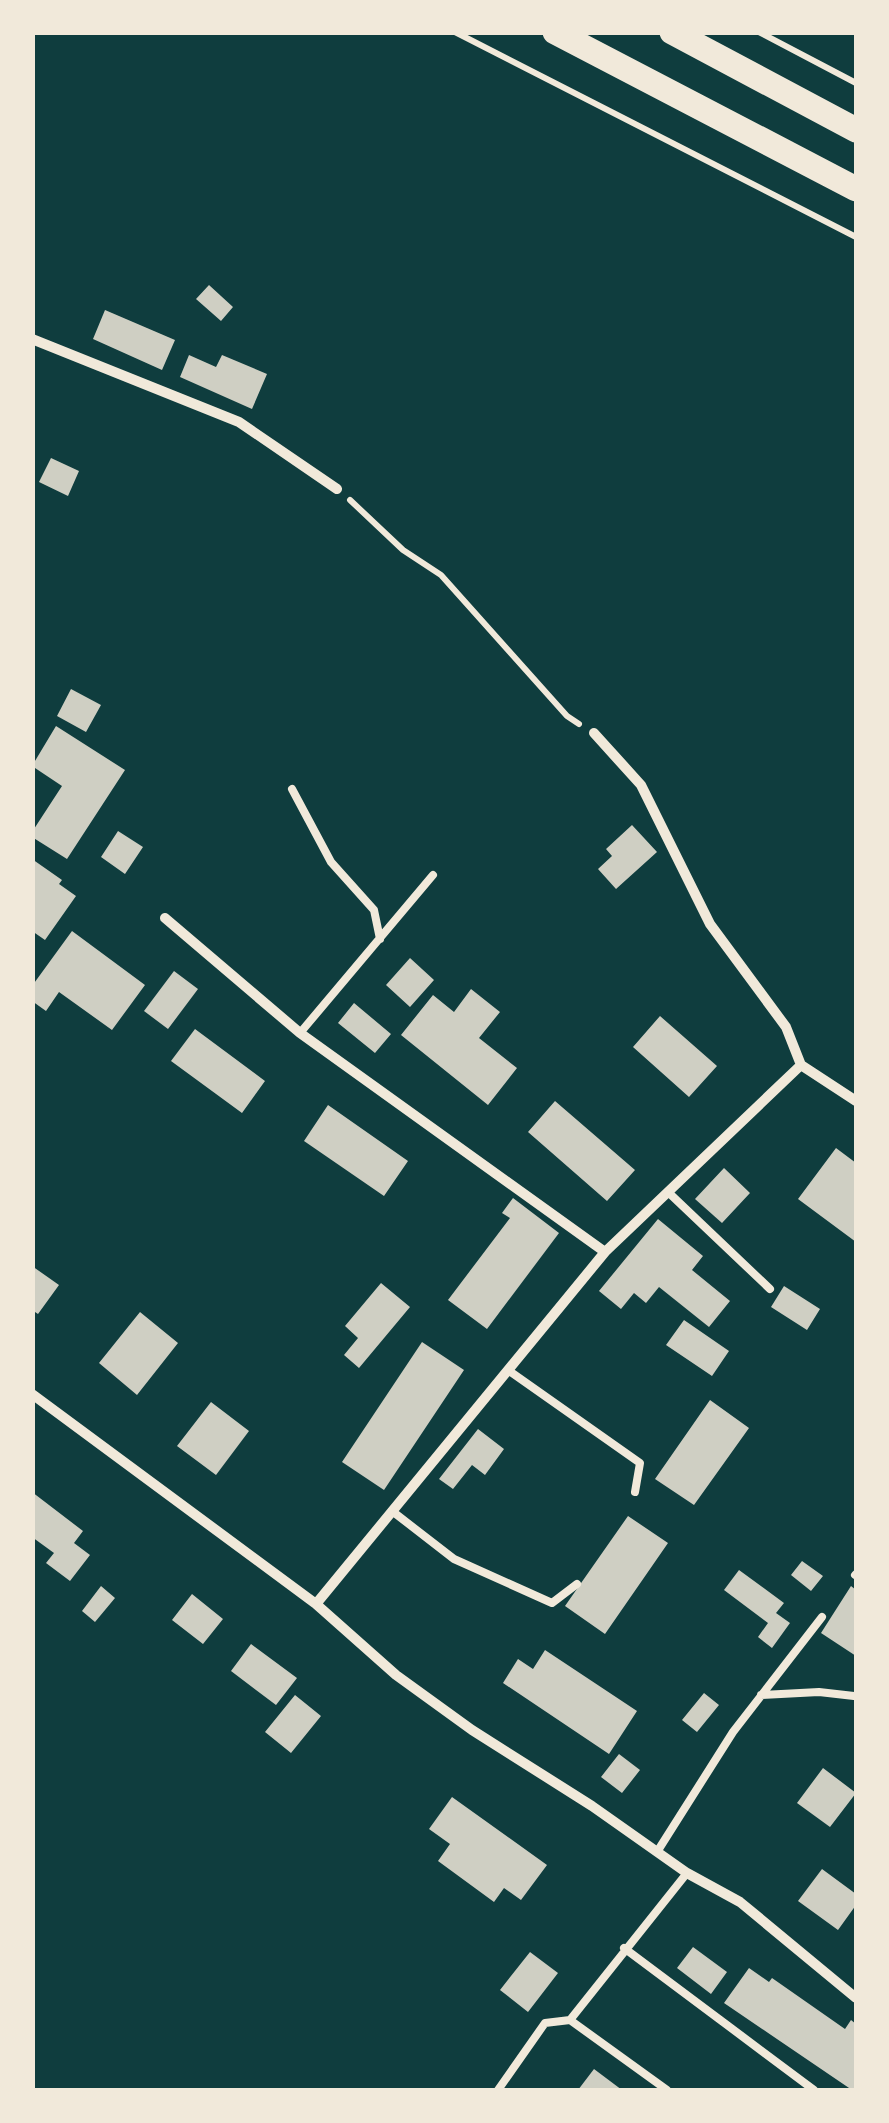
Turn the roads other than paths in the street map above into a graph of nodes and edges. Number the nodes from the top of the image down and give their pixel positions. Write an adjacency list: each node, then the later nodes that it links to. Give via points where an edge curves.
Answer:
1 (555, 32): 4 (main road)
2 (672, 32): 3 (main road)
3 (856, 130)
4 (856, 189)
5 (32, 339): 6 (street, via 239,422)
6 (337, 489)
7 (594, 733): 13 (street, via 641,786 710,924 786,1027)
8 (292, 790): 11 (lane, via 331,862 374,910)
9 (433, 875): 11 (lane)
10 (165, 918): 12 (street)
11 (380, 938): 12 (lane)
12 (300, 1033): 16 (street)
13 (801, 1065): 14 (street); 15 (street)
14 (856, 1100)
15 (668, 1192): 16 (street); 17 (lane)
16 (605, 1252): 18 (street)
17 (770, 1289)
18 (508, 1370): 20 (lane, via 640,1463); 21 (street)
19 (32, 1394): 23 (street)
20 (635, 1492)
21 (392, 1510): 22 (lane, via 454,1559 552,1603); 23 (street)
22 (577, 1584)
23 (316, 1604): 27 (street, via 396,1675)
24 (822, 1617): 25 (lane)
25 (761, 1696): 26 (lane); 27 (lane)
26 (854, 1696)
27 (656, 1852): 28 (street)
28 (686, 1872): 29 (lane); 30 (street, via 740,1902)
29 (624, 1948): 31 (lane); 34 (lane)
30 (856, 1997)
31 (570, 2020): 32 (lane, via 545,2023); 33 (lane)
32 (498, 2090)
33 (667, 2090)
34 (814, 2090)

